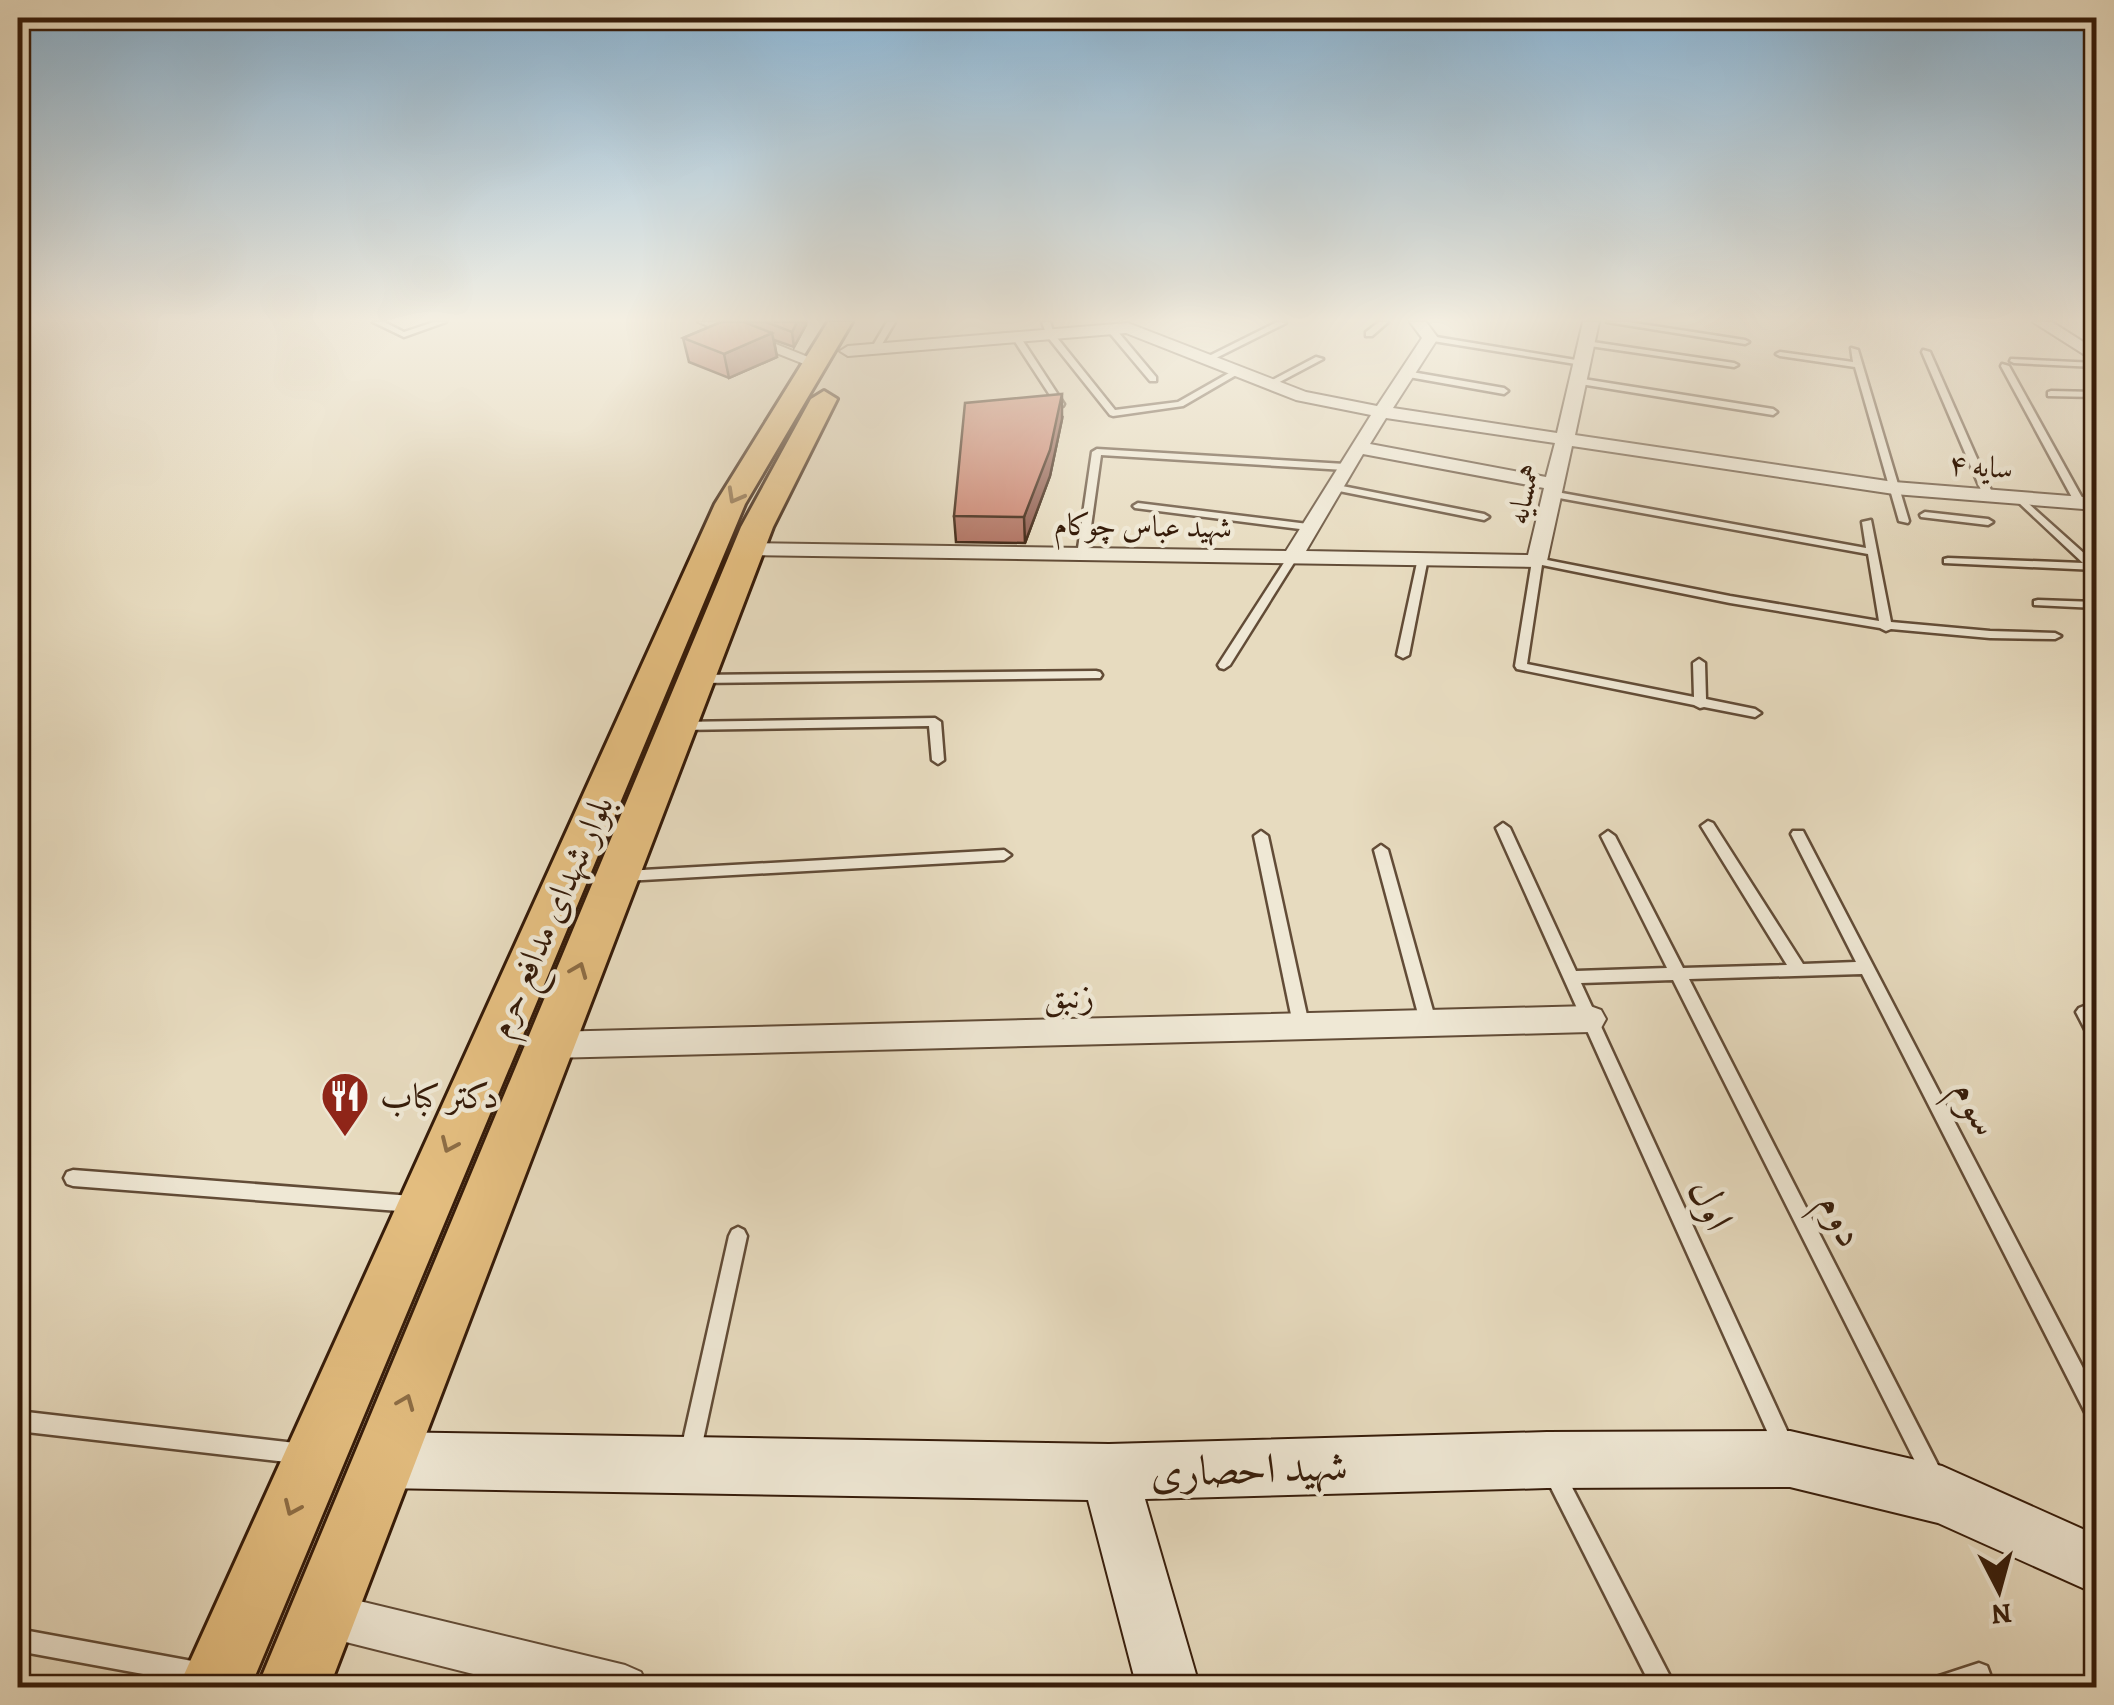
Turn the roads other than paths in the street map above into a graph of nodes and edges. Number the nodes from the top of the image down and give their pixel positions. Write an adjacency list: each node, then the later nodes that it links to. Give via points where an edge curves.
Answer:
1 (805, 402): 73 (main road, بلوار شهدای مدافع حرم, one-way to 73, via 730,504)
2 (820, 402): 32 (main road, بلوار شهدای مدافع حرم)
3 (1104, 402): 4 (lane, via 1113,413)
4 (1184, 402)
5 (1330, 402): 12 (street, سایه ۴)
6 (1389, 402): 12 (street)
7 (1573, 402): 14 (street, همسایه)
8 (1723, 402): 13 (lane)
9 (1869, 402): 18 (lane)
10 (1948, 402): 21 (lane)
11 (2031, 402): 23 (lane)
12 (1382, 412): 14 (street, سایه ۴); 15 (street)
13 (1773, 412)
14 (1564, 437): 18 (street, سایه ۴); 19 (street, همسایه)
15 (1358, 447): 16 (street); 19 (street)
16 (1345, 467): 17 (street); 34 (lane, via 1098,452)
17 (1332, 487): 26 (lane); 31 (street)
18 (1894, 488): 20 (street, سایه ۴); 28 (lane)
19 (1551, 489): 33 (lane); 38 (street, همسایه)
20 (1937, 492): 21 (street, سایه ۴); 27 (lane)
21 (1989, 497): 22 (street, سایه ۴)
22 (2021, 500): 23 (street, سایه ۴); 35 (lane)
23 (2088, 504)
24 (1138, 506): 31 (lane)
25 (1924, 515): 27 (lane)
26 (1484, 517)
27 (1952, 518): 30 (lane)
28 (1904, 521)
29 (1867, 522): 33 (lane)
30 (1988, 522)
31 (1308, 527): 36 (street)
32 (748, 549): 34 (street, شهید عباس چوکام); 49 (main road, بلوار شهدای مدافع حرم)
33 (1872, 552): 43 (lane)
34 (1082, 554): 36 (street, شهید عباس چوکام)
35 (2079, 554): 40 (lane)
36 (1292, 558): 37 (street, شهید عباس چوکام); 47 (lane)
37 (1423, 558): 38 (street, شهید عباس چوکام); 45 (lane)
38 (1537, 561): 43 (lane); 50 (lane, via 1521,666)
39 (1948, 561): 40 (lane)
40 (2095, 563)
41 (2038, 603): 42 (lane)
42 (2096, 605)
43 (1886, 628): 44 (lane)
44 (2055, 636)
45 (1403, 654)
46 (1699, 663): 50 (lane)
47 (1224, 665)
48 (1096, 676): 49 (lane)
49 (696, 678): 52 (main road, بلوار شهدای مدافع حرم)
50 (1700, 704): 51 (lane)
51 (1755, 714)
52 (678, 726): 53 (lane, via 934,722); 61 (main road, بلوار شهدای مدافع حرم)
53 (938, 760)
54 (1708, 826): 63 (lane)
55 (1504, 828): 64 (lane, اول)
56 (1798, 834): 62 (lane, سوم)
57 (1261, 836): 69 (lane)
58 (1608, 836): 65 (lane, دوم)
59 (1381, 850): 68 (lane)
60 (1004, 855): 61 (lane)
61 (617, 876): 71 (main road, بلوار شهدای مدافع حرم, one-way to 61)
62 (1868, 968): 63 (lane); 75 (lane, سوم)
63 (1799, 971): 65 (lane)
64 (1572, 977): 65 (lane); 67 (lane, اول)
65 (1676, 977): 83 (lane, دوم)
66 (2084, 1012): 70 (lane)
67 (1590, 1019): 68 (street, زنبق); 78 (lane, اول)
68 (1429, 1026): 69 (street, زنبق)
69 (1302, 1029): 71 (street, زنبق)
70 (2096, 1034)
71 (549, 1046): 79 (main road, بلوار شهدای مدافع حرم, one-way to 71)
72 (73, 1178): 73 (lane)
73 (423, 1205): 77 (main road, بلوار شهدای مدافع حرم)
74 (738, 1236): 81 (lane)
75 (2096, 1414)
76 (18, 1421): 77 (lane)
77 (314, 1456): 88 (main road, بلوار شهدای مدافع حرم, one-way to 88)
78 (1790, 1459): 80 (street, شهید احصاری); 83 (street, شهید احصاری)
79 (382, 1460): 81 (street, شهید احصاری); 85 (main road, بلوار شهدای مدافع حرم)
80 (1547, 1460): 82 (street, شهید احصاری); 92 (lane)
81 (688, 1465): 82 (street, شهید احصاری)
82 (1109, 1472): 91 (street)
83 (1942, 1495): 84 (street, شهید احصاری)
84 (2096, 1565)
85 (322, 1614): 89 (main road, بلوار شهدای مدافع حرم); 90 (street)
86 (18, 1640): 88 (lane)
87 (1979, 1674): 93 (lane)
88 (216, 1682)
89 (293, 1688)
90 (624, 1688)
91 (1169, 1688)
92 (1665, 1688)
93 (1935, 1688)

